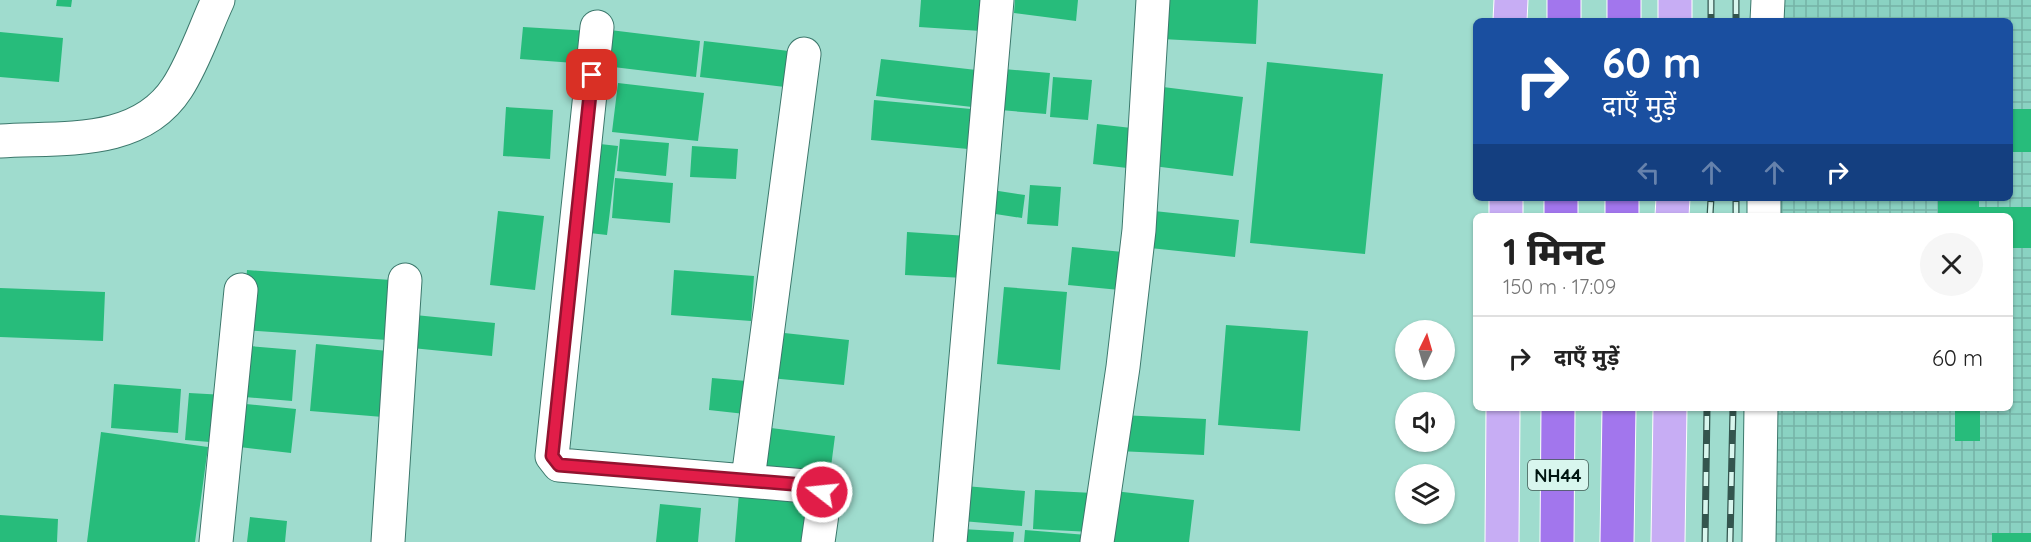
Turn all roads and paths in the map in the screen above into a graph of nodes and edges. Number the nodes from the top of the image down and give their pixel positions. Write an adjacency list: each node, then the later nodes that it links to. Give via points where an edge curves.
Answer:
1 (218, 0): 16 (street, via 178,87 164,104 130,128 110,134)
2 (997, 0): 28 (street)
3 (1154, 0): 29 (street, via 1139,230)
4 (1511, 0): 9 (main road)
5 (1564, 0): 10 (highway)
6 (1624, 0): 11 (highway)
7 (1675, 0): 12 (main road)
8 (1768, 0): 13 (street)
9 (1510, 18)
10 (1564, 18)
11 (1624, 18)
12 (1675, 18)
13 (1767, 18)
14 (597, 27): 24 (street, via 552,456 559,465)
15 (804, 54): 24 (street)
16 (0, 141)
17 (405, 280): 26 (street)
18 (240, 290): 25 (street)
19 (1503, 411): 30 (main road)
20 (1558, 411): 31 (highway, NH44)
21 (1619, 411): 32 (highway)
22 (1670, 411): 33 (main road)
23 (1761, 411): 34 (street)
24 (748, 479): 27 (street, via 817,486 824,500)
25 (216, 542)
26 (387, 542)
27 (818, 542)
28 (950, 542)
29 (1096, 542)
30 (1502, 542)
31 (1557, 542)
32 (1617, 542)
33 (1668, 542)
34 (1759, 542)

